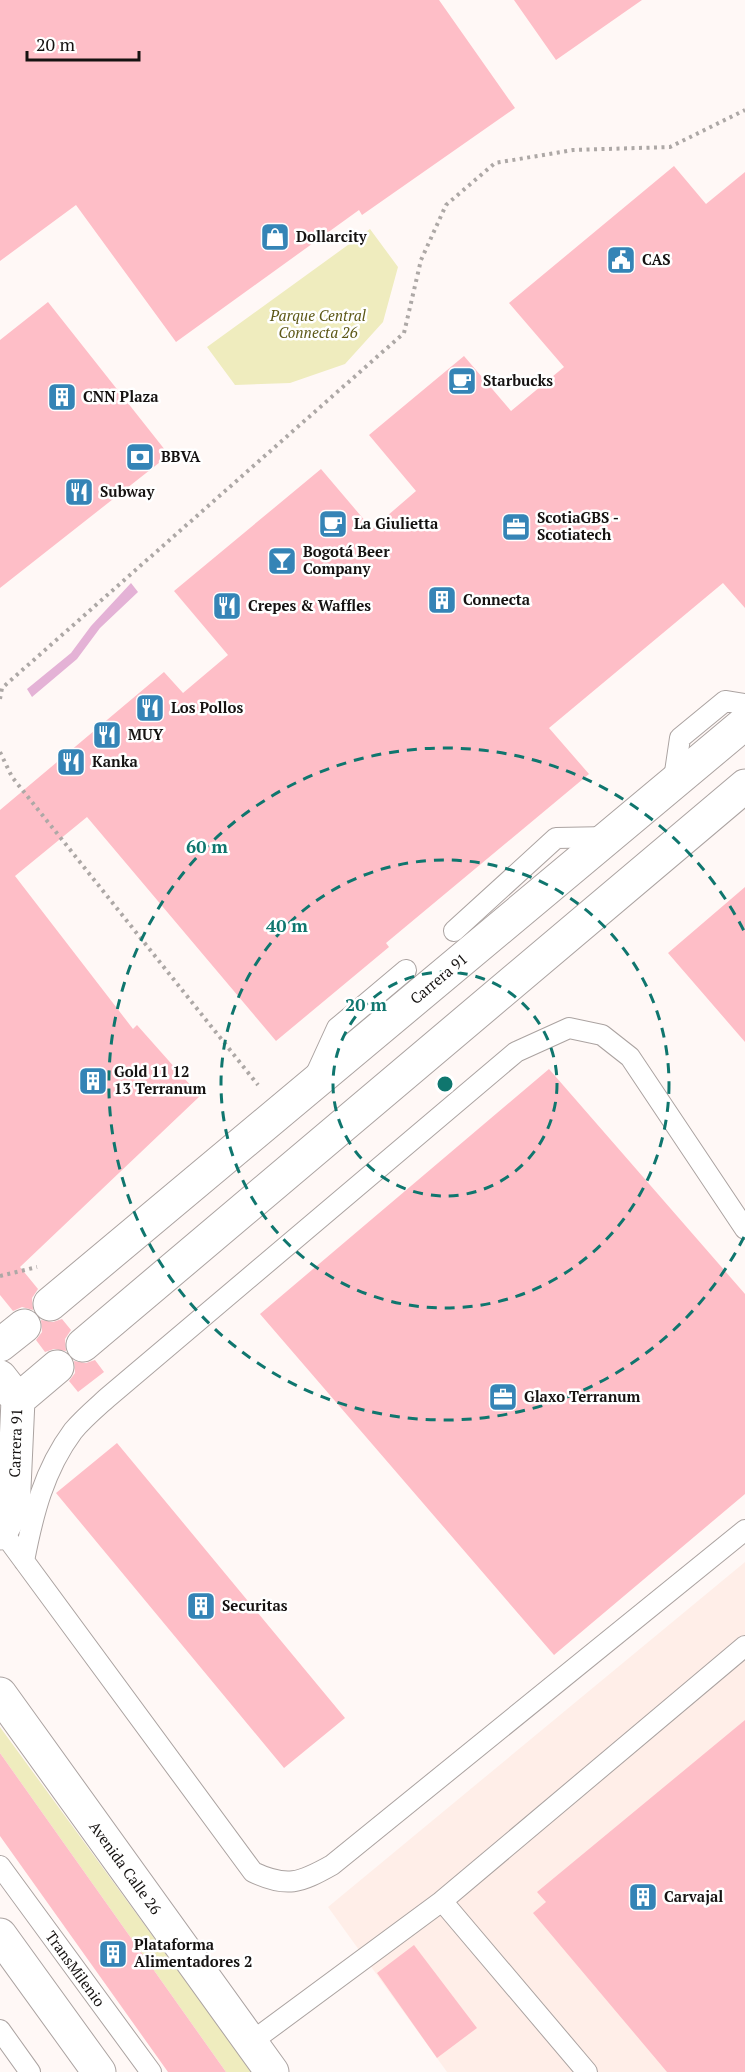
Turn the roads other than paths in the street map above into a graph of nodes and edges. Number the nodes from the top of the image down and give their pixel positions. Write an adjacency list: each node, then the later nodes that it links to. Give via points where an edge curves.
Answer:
1 (745, 704): 3 (lane, via 725,701 680,738)
2 (745, 723): 3 (street, Carrera 91)
3 (677, 780): 5 (street, Carrera 91)
4 (745, 786): 11 (street)
5 (609, 837): 6 (lane, via 556,838); 8 (street, Carrera 91)
6 (454, 931)
7 (406, 970): 8 (lane, via 337,1028)
8 (310, 1087): 10 (street, Carrera 91)
9 (745, 1229): 16 (lane, via 630,1058 602,1035 569,1028 516,1053 74,1430 46,1476 33,1514)
10 (50, 1304)
11 (83, 1345)
12 (57, 1367): 13 (street, Carrera 91)
13 (9, 1388): 15 (street, Carrera 91, via 15,1500)
14 (745, 1530): 16 (lane, via 332,1865 306,1880 274,1882 253,1872)
15 (1, 1532): 16 (lane)
16 (24, 1561)
17 (745, 1646): 20 (lane)
18 (0, 1694): 23 (street, Avenida Calle 26)
19 (0, 1866): 26 (lane, TransMilenio)
20 (442, 1901): 23 (lane); 28 (lane)
21 (0, 1935): 25 (street)
22 (0, 2030): 24 (lane)
23 (250, 2043): 27 (street, Avenida Calle 26)
24 (30, 2072)
25 (99, 2072)
26 (151, 2072)
27 (272, 2072)
28 (587, 2072)

